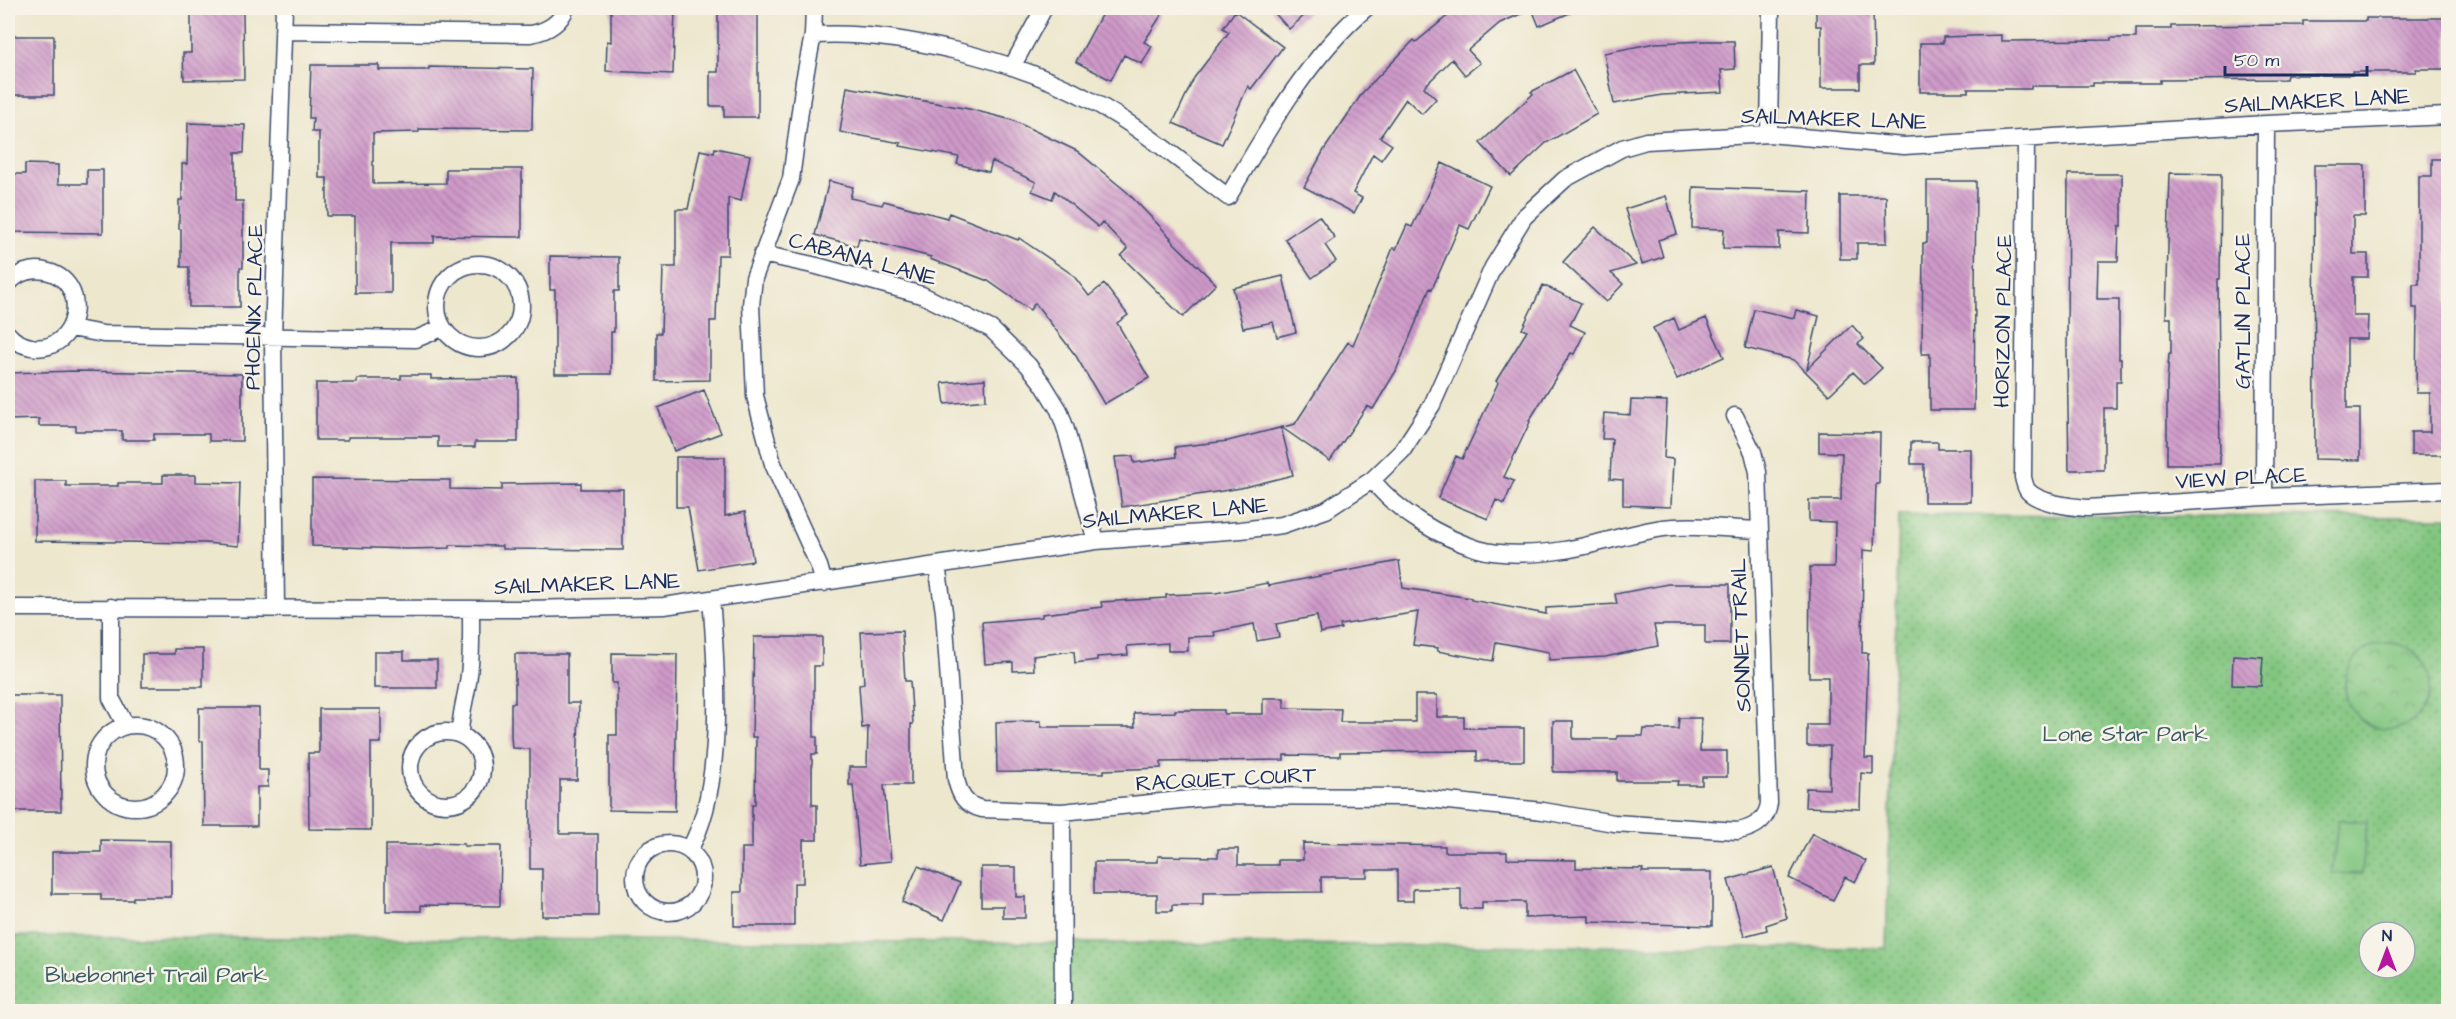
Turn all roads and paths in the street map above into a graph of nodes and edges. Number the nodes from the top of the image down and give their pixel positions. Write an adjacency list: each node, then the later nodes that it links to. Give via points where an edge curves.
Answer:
1 (284, 8): 7 (street, PHOENIX PLACE)
2 (566, 8): 7 (street, via 555,24 531,34)
3 (814, 8): 8 (street)
4 (1044, 8): 9 (street)
5 (1366, 8): 9 (street, via 1344,26 1303,75 1228,197 1116,115)
6 (1772, 8): 12 (street)
7 (283, 31): 19 (street, PHOENIX PLACE)
8 (813, 34): 9 (street, via 840,33 908,42 959,51); 14 (street, via 791,179)
9 (1012, 67)
10 (2448, 116): 11 (street, SAILMAKER LANE)
11 (2266, 124): 13 (street, SAILMAKER LANE); 23 (street, GATLIN PLACE)
12 (1769, 134): 13 (street, SAILMAKER LANE, via 1904,146); 21 (street, SAILMAKER LANE, via 1646,141 1622,148 1565,179 1544,197 1524,217 1493,267 1418,429)
13 (2026, 139): 24 (street, HORIZON PLACE, via 2023,477 2027,489)
14 (762, 254): 26 (street, CABANA LANE, via 922,295 991,329 1028,365 1059,410); 28 (street, via 751,305 755,396 773,464)
15 (8, 284): 16 (street, via 23,272 37,270 62,279 76,302)
16 (71, 328): 18 (street, via 62,339 37,348 23,346); 19 (street, via 103,334)
17 (442, 328): 17 (street, via 436,310 438,291 449,275 465,265 484,263 502,270 515,283 522,301 520,320 509,336 493,346 474,348 456,342); 19 (street, via 416,339)
18 (8, 334)
19 (273, 337): 32 (street, PHOENIX PLACE)
20 (1735, 416): 25 (street, SONNET TRAIL, via 1758,472)
21 (1372, 480): 25 (street, via 1410,516 1479,549 1516,553 1563,550 1666,528); 26 (street, SAILMAKER LANE, via 1326,510 1282,525)
22 (2448, 490): 23 (street, VIEW PLACE)
23 (2264, 497): 24 (street, VIEW PLACE, via 2087,508)
24 (2037, 498)
25 (1759, 530): 37 (street, SONNET TRAIL, via 1769,803 1768,813 1758,824)
26 (1096, 541): 27 (street, SAILMAKER LANE)
27 (937, 566): 28 (street, SAILMAKER LANE); 36 (street, RACQUET COURT, via 960,795 972,807 982,809)
28 (824, 583): 29 (street, SAILMAKER LANE)
29 (711, 599): 33 (street, SAILMAKER LANE, via 664,606); 38 (street, via 717,661 711,779 699,834)
30 (111, 607): 31 (street, SAILMAKER LANE); 32 (street, SAILMAKER LANE); 34 (street, via 111,698)
31 (8, 608)
32 (276, 608): 33 (street, SAILMAKER LANE)
33 (471, 609): 35 (street, via 471,656)
34 (126, 726): 34 (street, via 108,735 96,751 95,778 111,800 137,807 162,797 175,774 176,760 164,737 140,725)
35 (460, 734): 35 (street, via 432,734 413,754 413,782 433,801 460,801 480,781 479,753)
36 (1062, 812): 37 (street, RACQUET COURT, via 1220,796 1386,796 1463,801 1614,823); 39 (street)
37 (1730, 831)
38 (689, 850): 38 (street, via 700,862 704,879 699,895 688,907 672,912 656,910 642,900 635,885 635,868 643,854 657,845 674,843)
39 (1063, 1011)

